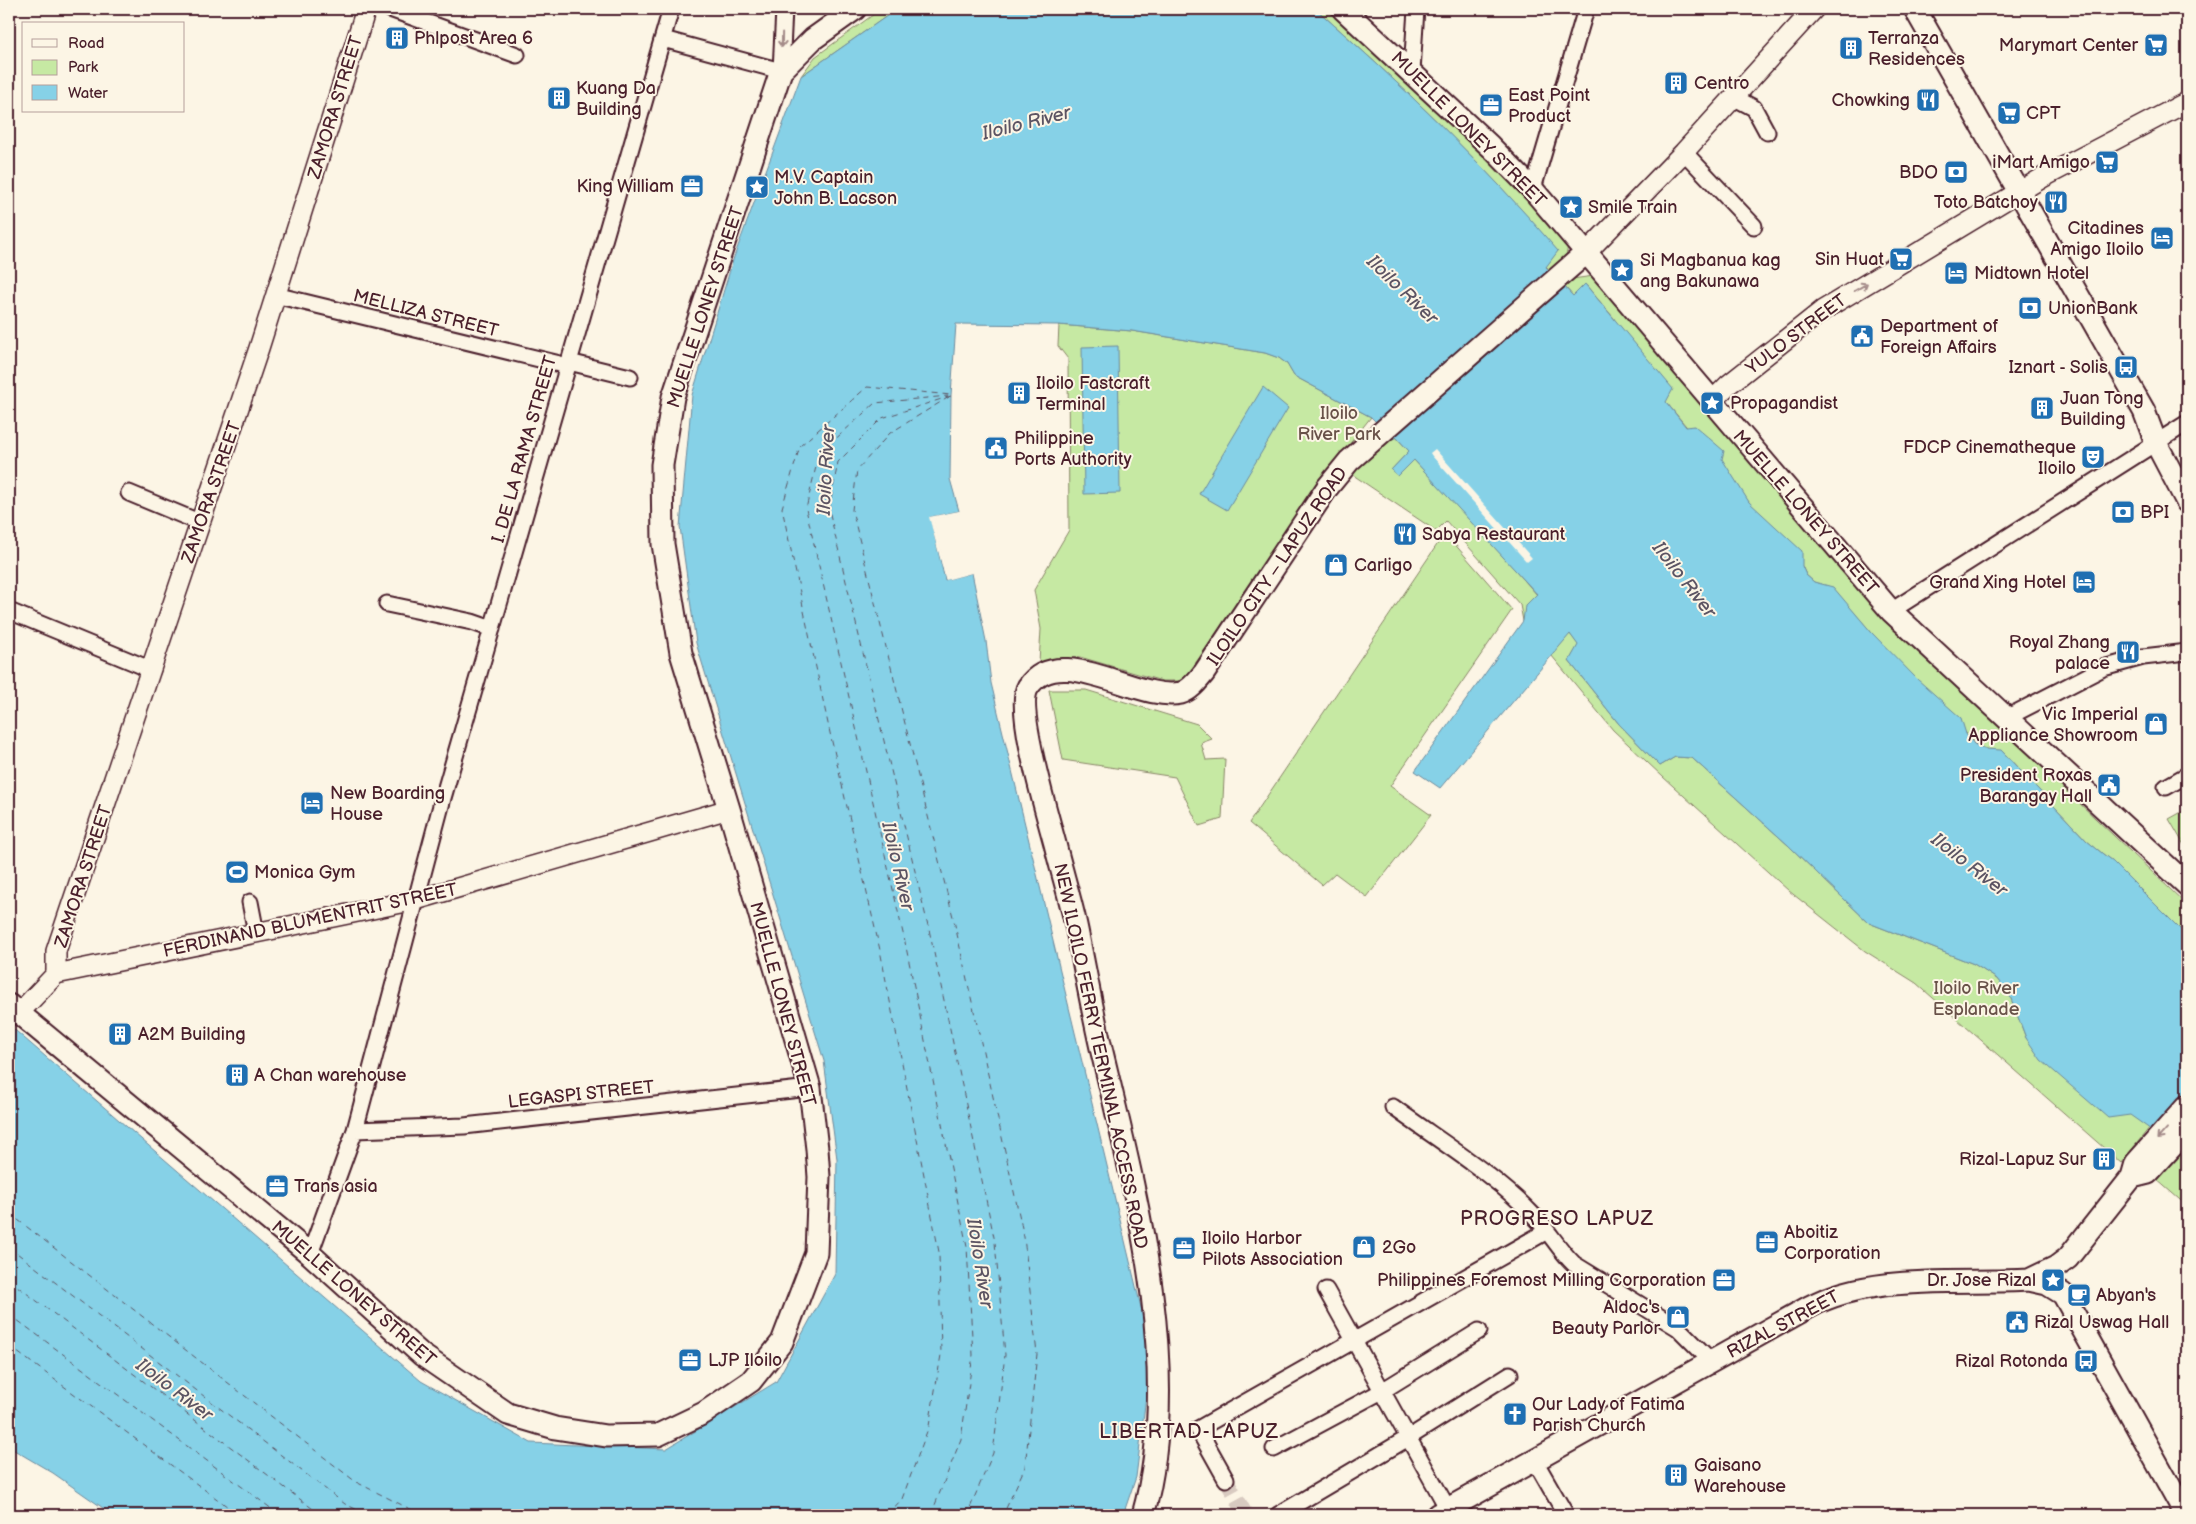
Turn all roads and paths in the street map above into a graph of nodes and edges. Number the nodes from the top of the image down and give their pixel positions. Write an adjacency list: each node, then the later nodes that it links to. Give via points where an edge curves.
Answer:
1 (366, 9): 24 (street, ZAMORA STREET)
2 (390, 9): 13 (street)
3 (671, 9): 12 (street, I. DE LA RAMA STREET)
4 (784, 9): 15 (street, one-way to 15)
5 (855, 9): 15 (main road, MUELLE LONEY STREET, via 813,39)
6 (1344, 9): 14 (main road, MUELLE LONEY STREET)
7 (1416, 9): 14 (street)
8 (1586, 9): 20 (street)
9 (1814, 9): 16 (street)
10 (1900, 9): 21 (main road)
11 (1915, 9): 21 (main road)
12 (664, 39): 15 (street); 25 (street, I. DE LA RAMA STREET)
13 (517, 55)
14 (1412, 71): 20 (main road, MUELLE LONEY STREET)
15 (781, 72): 43 (main road, MUELLE LONEY STREET, via 673,396 662,465 663,544 681,653)
16 (1733, 97): 18 (street, via 1754,108); 19 (street)
17 (2187, 102): 21 (street, YULO STREET)
18 (1767, 132)
19 (1684, 152): 22 (street); 23 (street)
20 (1534, 191): 23 (main road, MUELLE LONEY STREET)
21 (2014, 195): 27 (street, YULO STREET, one-way to 21, via 1823,310); 29 (main road, via 2132,418)
22 (1754, 226)
23 (1587, 252): 27 (main road, MUELLE LONEY STREET); 39 (main road, ILOILO CITY – LAPUZ ROAD, via 1349,461 1327,488 1193,686 1183,692 1156,693 1063,669 1047,672)
24 (275, 296): 25 (street, MELLIZA STREET); 32 (street, ZAMORA STREET)
25 (569, 364): 26 (street, MELLIZA STREET); 36 (street, I. DE LA RAMA STREET)
26 (630, 377)
27 (1711, 402): 35 (main road, MUELLE LONEY STREET)
28 (2187, 423): 29 (street)
29 (2156, 443): 31 (main road); 35 (street)
30 (129, 493): 32 (street)
31 (2187, 502)
32 (200, 523): 38 (street, ZAMORA STREET)
33 (387, 604): 36 (street, via 472,622)
34 (9, 611): 38 (street)
35 (1890, 611): 40 (main road, MUELLE LONEY STREET)
36 (492, 630): 45 (street, I. DE LA RAMA STREET)
37 (2187, 652): 40 (street, via 2143,657 2103,668)
38 (152, 670): 48 (street, ZAMORA STREET, via 56,951)
39 (1027, 688): 72 (main road, NEW ILOILO FERRY TERMINAL ACCESS ROAD, via 1024,698 1029,733 1077,928 1092,1010 1132,1178 1156,1321 1158,1383 1155,1439)
40 (2008, 717): 44 (main road, MUELLE LONEY STREET)
41 (2187, 775): 42 (street)
42 (2166, 787)
43 (729, 809): 45 (street, FERDINAND BLUMENTRIT STREET); 50 (main road, MUELLE LONEY STREET)
44 (2187, 885)
45 (416, 900): 47 (street, FERDINAND BLUMENTRIT STREET); 53 (street)
46 (250, 902): 47 (street)
47 (256, 933): 48 (street, FERDINAND BLUMENTRIT STREET)
48 (56, 974): 49 (street)
49 (14, 1009): 58 (main road, MUELLE LONEY STREET)
50 (810, 1088): 53 (street, LEGASPI STREET, via 464,1126); 58 (main road, MUELLE LONEY STREET, via 819,1177 816,1253 782,1342 751,1381 704,1413 658,1435 606,1436 555,1428 508,1414 422,1355)
51 (1393, 1106): 56 (street, via 1496,1182)
52 (2187, 1106): 55 (main road, one-way to 55)
53 (355, 1130): 58 (street)
54 (2187, 1130): 55 (main road)
55 (2139, 1171): 57 (main road)
56 (1547, 1231): 63 (street); 64 (street, via 1560,1251 1574,1264 1678,1328)
57 (2074, 1250): 59 (main road, via 2056,1267); 61 (main road)
58 (310, 1254)
59 (2029, 1280): 61 (main road, RIZAL STREET, via 2047,1284); 64 (main road, RIZAL STREET, via 1854,1289 1818,1302)
60 (1326, 1290): 63 (street)
61 (2063, 1294): 75 (main road)
62 (1479, 1331): 66 (street)
63 (1355, 1341): 66 (street); 70 (street, via 1198,1429)
64 (1712, 1362): 69 (main road, RIZAL STREET)
65 (1510, 1374): 67 (street)
66 (1382, 1391): 67 (street); 68 (street)
67 (1408, 1438): 71 (street); 73 (street)
68 (1274, 1449)
69 (1535, 1461): 71 (main road, RIZAL STREET); 74 (street)
70 (1226, 1479)
71 (1442, 1512)
72 (1143, 1515)
73 (1278, 1515)
74 (1566, 1515)
75 (2186, 1515)

